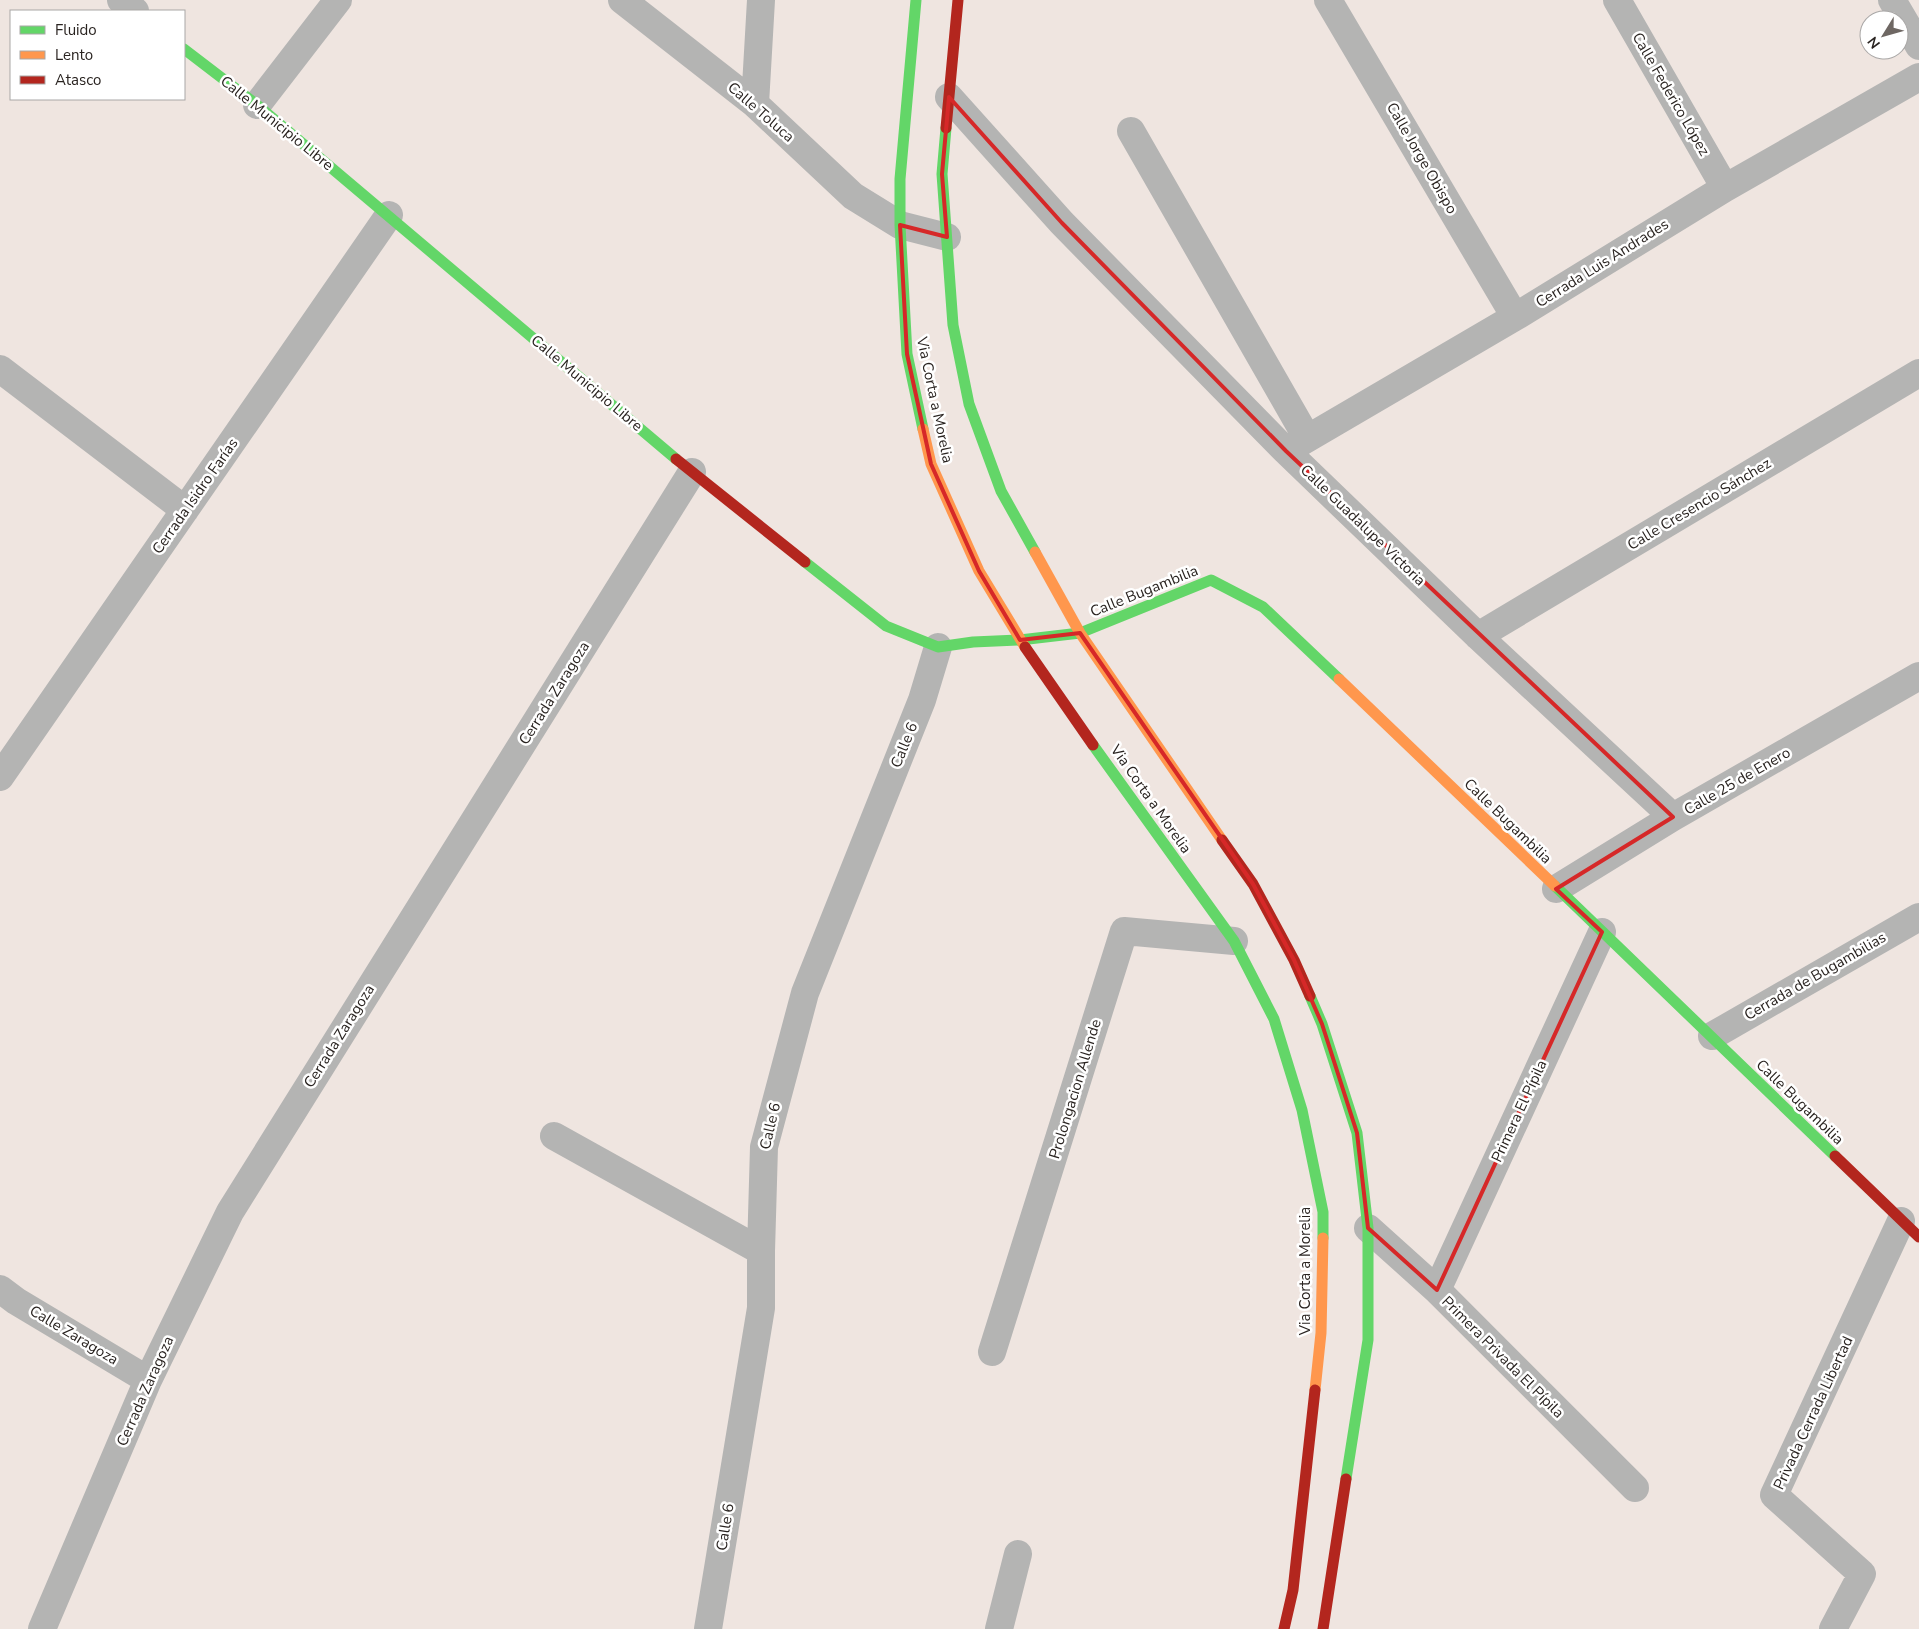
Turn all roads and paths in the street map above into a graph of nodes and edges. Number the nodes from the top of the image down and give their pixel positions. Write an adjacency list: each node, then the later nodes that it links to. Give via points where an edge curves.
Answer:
1 (121, 0): 10 (street)
2 (338, 0): 16 (street)
3 (622, 0): 15 (street, Calle Toluca)
4 (761, 0): 15 (street)
5 (916, 0): 20 (main road, Via Corta a Morelia, via 900,178)
6 (958, 0): 14 (main road)
7 (1328, 0): 22 (street, Calle Jorge Obispo)
8 (1616, 0): 18 (street, Calle Federico López)
9 (1892, 0): 11 (street)
10 (134, 10)
11 (1919, 46)
12 (185, 50): 16 (main road, Calle Municipio Libre)
13 (1919, 77): 18 (street, Cerrada Luis Andrades)
14 (949, 98): 21 (main road, via 942,174); 25 (street, Calle Guadalupe Victoria, via 1062,223)
15 (755, 104): 20 (street, Calle Toluca, via 853,196)
16 (257, 105): 19 (main road, Calle Municipio Libre)
17 (1131, 131): 25 (street, Calle Guadalupe Victoria)
18 (1725, 188): 22 (street, Cerrada Luis Andrades)
19 (389, 215): 26 (main road, Calle Municipio Libre); 27 (street, Cerrada Isidro Farías)
20 (900, 225): 21 (street, Calle Toluca); 30 (main road, Via Corta a Morelia, via 908,354 932,464 979,571)
21 (947, 237): 28 (main road, via 953,325 969,404 1001,491)
22 (1515, 317): 25 (street, Cerrada Luis Andrades)
23 (0, 369): 27 (street)
24 (1919, 373): 29 (street, Calle Cresencio Sánchez)
25 (1296, 444): 29 (street, Calle Guadalupe Victoria)
26 (692, 472): 31 (main road, Calle Municipio Libre, via 886,626); 47 (street, Cerrada Zaragoza, via 230,1212)
27 (184, 510): 33 (street, Cerrada Isidro Farías)
28 (1080, 633): 30 (main road, Calle Bugambilia); 35 (main road, Calle Bugambilia, via 1211,580 1263,607); 41 (main road, via 1253,884 1294,960 1322,1024 1357,1133)
29 (1478, 636): 34 (street, Calle Guadalupe Victoria)
30 (1020, 640): 31 (main road, via 973,642); 38 (main road, Via Corta a Morelia)
31 (938, 648): 43 (street, Calle 6, via 922,700 805,993 764,1146)
32 (1919, 676): 34 (street, Calle 25 de Enero)
33 (3, 767)
34 (1673, 817): 35 (street, Calle 25 de Enero)
35 (1556, 889): 37 (main road, Calle Bugambilia)
36 (1919, 917): 39 (street, Cerrada de Bugambilias)
37 (1602, 932): 39 (main road, Calle Bugambilia); 45 (street, Primera El Pípila)
38 (1234, 941): 46 (street, Prolongacion Allende, via 1124,931); 53 (main road, Via Corta a Morelia, via 1274,1019 1302,1110 1323,1212 1321,1333 1293,1590)
39 (1712, 1036): 42 (main road, Calle Bugambilia)
40 (554, 1136): 43 (street)
41 (1368, 1228): 45 (street, Primera Privada El Pípila); 54 (main road, via 1368,1340)
42 (1910, 1229): 55 (street, Privada Cerrada Libertad, via 1774,1495 1862,1574)
43 (760, 1251): 51 (street, Calle 6, via 761,1308)
44 (0, 1289): 47 (street, Calle Zaragoza)
45 (1437, 1290): 48 (street, Primera Privada El Pípila)
46 (992, 1352)
47 (148, 1380): 50 (street, Cerrada Zaragoza)
48 (1634, 1488)
49 (1018, 1554): 52 (street)
50 (42, 1629)
51 (708, 1629)
52 (999, 1629)
53 (1284, 1629)
54 (1324, 1629)
55 (1833, 1629)

